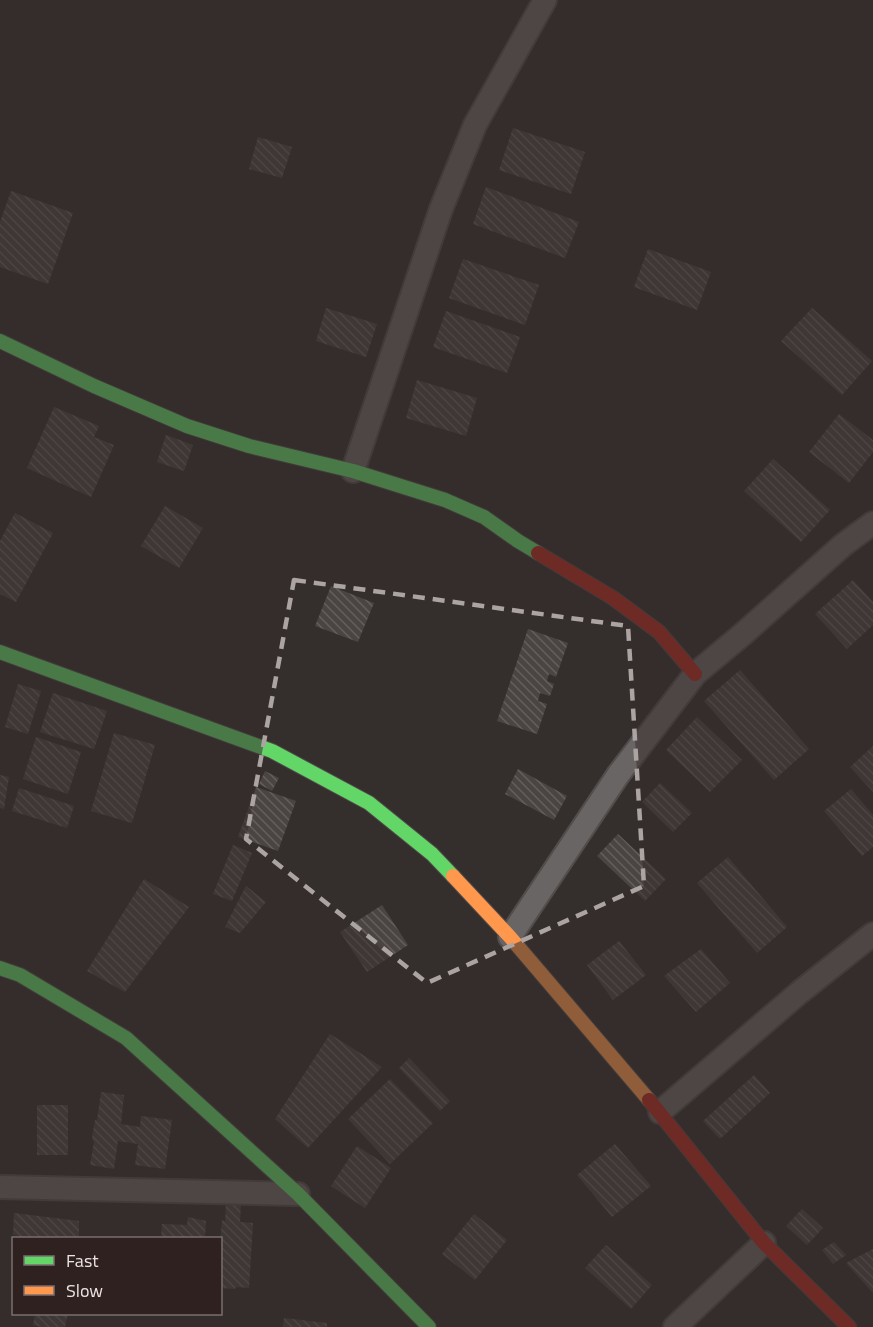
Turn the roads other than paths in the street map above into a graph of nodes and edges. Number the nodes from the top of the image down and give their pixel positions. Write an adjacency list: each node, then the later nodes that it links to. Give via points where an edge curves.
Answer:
1 (544, 0): 3 (street, via 475,125 441,209)
2 (0, 341): 3 (street, via 187,426 249,446)
3 (353, 471): 6 (street, via 445,500 484,517 613,598 659,632)
4 (873, 523): 6 (street)
5 (0, 652): 8 (street, via 272,751 369,802 432,854)
6 (695, 674): 8 (street, via 618,775)
7 (873, 934): 10 (street)
8 (510, 937): 10 (street)
9 (0, 968): 12 (street, via 20,975 126,1038)
10 (660, 1112): 13 (street)
11 (0, 1187): 12 (street)
12 (298, 1194): 14 (street)
13 (764, 1243): 15 (street); 16 (street)
14 (429, 1327)
15 (675, 1327)
16 (849, 1327)

